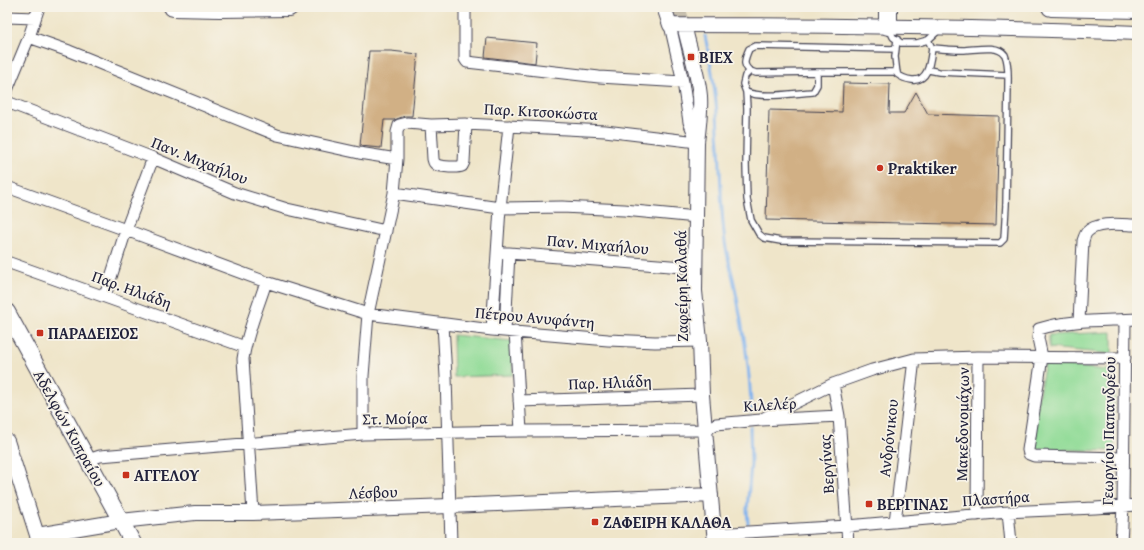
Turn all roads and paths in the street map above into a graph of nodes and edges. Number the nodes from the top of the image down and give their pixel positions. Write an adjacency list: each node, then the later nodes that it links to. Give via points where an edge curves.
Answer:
1 (39, 7): 10 (street)
2 (173, 7): 3 (highway)
3 (289, 7)
4 (465, 7): 25 (street, via 464,58 467,62 600,77)
5 (664, 7): 11 (street)
6 (888, 7): 15 (highway)
7 (1051, 7): 8 (highway)
8 (1137, 8)
9 (7, 17): 10 (street)
10 (35, 18): 16 (street)
11 (670, 25): 15 (street); 25 (street)
12 (942, 27): 14 (street); 15 (street); 17 (lane)
13 (685, 30): 32 (street, Ζαφείρη Καλαθά, via 700,96)
14 (1137, 32)
15 (892, 33): 17 (lane, via 901,43); 19 (lane)
16 (29, 37): 26 (street); 34 (street, via 277,135)
17 (928, 40): 18 (lane)
18 (932, 48): 20 (lane); 24 (lane, via 998,50 1004,55)
19 (896, 49): 21 (lane, via 755,46 749,49 744,60); 23 (lane)
20 (929, 70): 23 (lane, via 916,80 903,79); 24 (lane)
21 (750, 72): 22 (lane); 27 (lane, via 744,76)
22 (817, 72): 23 (lane); 27 (lane, via 817,86 813,92 762,96)
23 (897, 72)
24 (1008, 75): 27 (lane, via 1006,205 1004,239 1000,244 764,238 758,234 751,220 747,199)
25 (683, 82): 32 (street, via 689,122)
26 (7, 90)
27 (746, 92)
28 (7, 102): 33 (street, Παν. Μιχαήλου)
29 (466, 124): 30 (street, Παρ. Κιτσοκώστα); 30 (street, via 464,162 459,168 438,166 434,163); 31 (street, Παρ. Κιτσοκώστα)
30 (431, 125): 34 (street, Παρ. Κιτσοκώστα, via 399,125)
31 (509, 126): 32 (street, Παρ. Κιτσοκώστα, via 605,131); 37 (street)
32 (697, 142): 38 (street, Ζαφείρη Καλαθά)
33 (154, 158): 40 (street); 41 (street, Παν. Μιχαήλου, via 235,193)
34 (398, 159): 36 (street)
35 (7, 187): 40 (street, Πέτρου Ανυφάντη)
36 (394, 193): 37 (street); 41 (street)
37 (500, 208): 38 (street, via 624,210); 42 (street)
38 (697, 217): 45 (street, Ζαφείρη Καλαθά)
39 (1137, 225): 52 (street, via 1101,225 1087,232 1083,241)
40 (126, 230): 46 (street, Πέτρου Ανυφάντη); 47 (street)
41 (386, 231): 49 (street)
42 (497, 253): 43 (street, Παν. Μιχαήλου); 54 (street)
43 (509, 253): 45 (street, Παν. Μιχαήλου); 55 (street)
44 (7, 262): 47 (street, Παρ. Ηλιάδη)
45 (695, 268): 56 (street, Ζαφείρη Καλαθά)
46 (266, 282): 49 (street, Πέτρου Ανυφάντη); 57 (street)
47 (104, 296): 57 (street, Παρ. Ηλιάδη)
48 (7, 312): 74 (main road, Αδελφών Κυπραίου)
49 (368, 314): 53 (street, Πέτρου Ανυφάντη); 70 (street, via 363,376)
50 (1137, 319): 51 (street)
51 (1125, 320): 52 (street); 60 (street, Γεωργίου Παπανδρέου)
52 (1079, 322): 59 (street, via 1049,326 1040,330 1038,338)
53 (443, 324): 54 (street, Πέτρου Ανυφάντη); 69 (street)
54 (492, 330): 55 (street, Πέτρου Ανυφάντη)
55 (510, 331): 56 (street, Πέτρου Ανυφάντη, via 608,340); 64 (street)
56 (700, 341): 63 (street, Ζαφείρη Καλαθά)
57 (245, 347): 72 (street, via 243,358)
58 (978, 357): 59 (street); 61 (street); 81 (street, Μακεδονομάχων)
59 (1042, 357): 60 (street); 73 (street, via 1029,454)
60 (1125, 358): 73 (street, Γεωργίου Παπανδρέου)
61 (914, 359): 62 (street); 83 (street, Ανδρόνικου)
62 (833, 384): 65 (street, Βεργίνας); 66 (street)
63 (702, 395): 64 (street, Παρ. Ηλιάδη); 67 (street, Ζαφείρη Καλαθά)
64 (520, 401): 68 (street)
65 (839, 416): 66 (street, Κιλελέρ); 84 (street, Βεργίνας)
66 (761, 420): 67 (street, Κιλελέρ, via 716,424)
67 (705, 430): 68 (street, Στ. Μοίρα); 75 (street, Ζαφείρη Καλαθά)
68 (521, 431): 69 (street, Στ. Μοίρα)
69 (448, 432): 70 (street, Στ. Μοίρα); 77 (street)
70 (363, 434): 72 (street, Στ. Μοίρα)
71 (7, 441): 86 (street)
72 (249, 444): 74 (street, Στ. Μοίρα, via 100,456); 80 (street)
73 (1123, 458): 78 (street, Γεωργίου Παπανδρέου)
74 (88, 460): 82 (main road, Αδελφών Κυπραίου)
75 (711, 495): 77 (street, Λέσβου); 85 (street, Ζαφείρη Καλαθά)
76 (1137, 505): 78 (street, Πλαστήρα)
77 (450, 506): 80 (street, Λέσβου); 88 (street)
78 (1123, 506): 79 (street, Πλαστήρα); 91 (street, Γεωργίου Παπανδρέου)
79 (1008, 512): 81 (street, Πλαστήρα); 90 (street)
80 (253, 513): 82 (street, Λέσβου, via 195,513)
81 (977, 515): 83 (street, Πλαστήρα)
82 (121, 521): 86 (street, Λέσβου); 87 (main road, Αδελφών Κυπραίου)
83 (895, 522): 84 (street, Πλαστήρα)
84 (847, 526): 85 (street, Πλαστήρα); 89 (street, Βεργίνας)
85 (714, 538)
86 (38, 539)
87 (133, 543)
88 (451, 543)
89 (848, 543)
90 (1011, 543)
91 (1121, 543)

